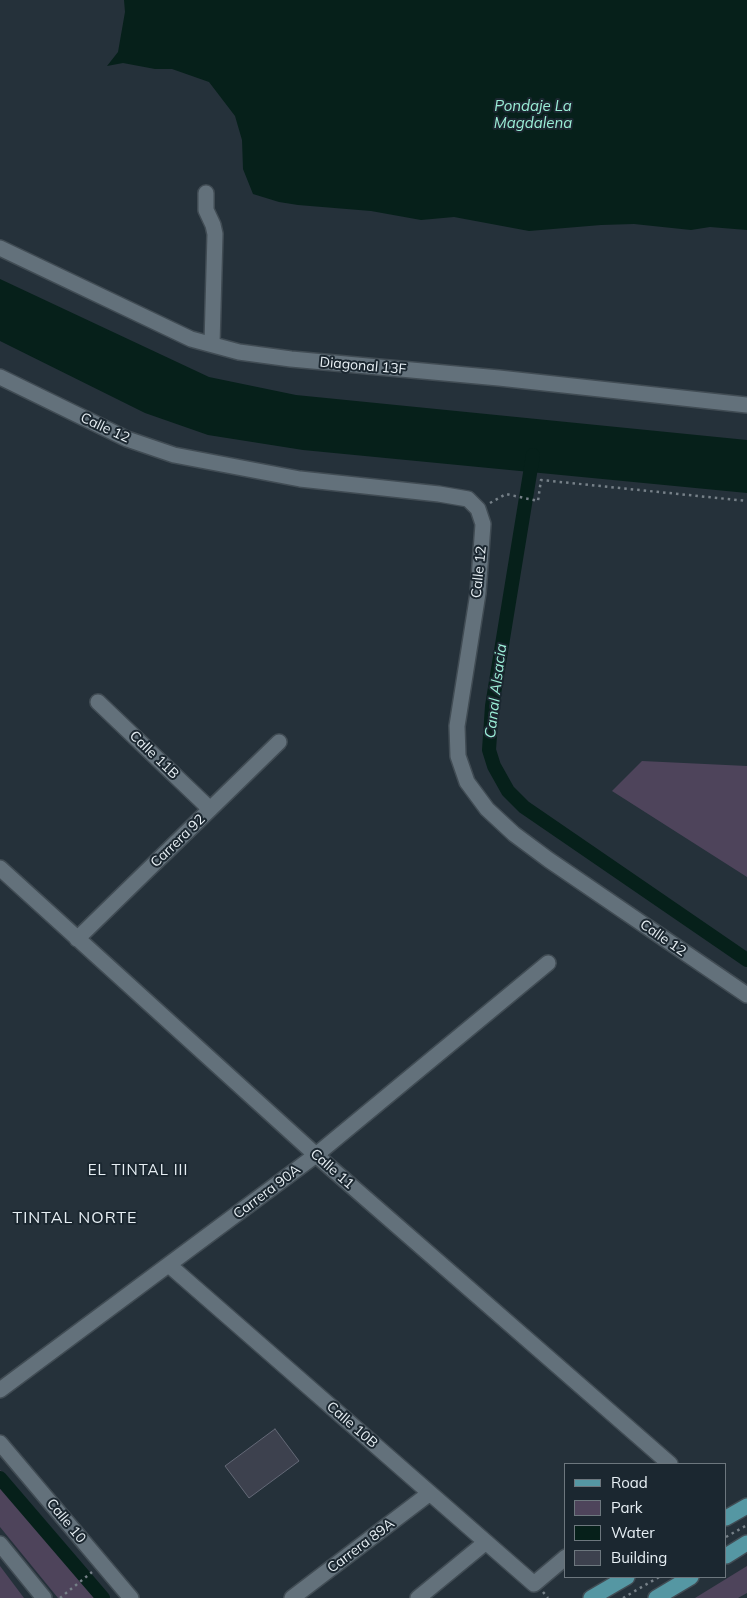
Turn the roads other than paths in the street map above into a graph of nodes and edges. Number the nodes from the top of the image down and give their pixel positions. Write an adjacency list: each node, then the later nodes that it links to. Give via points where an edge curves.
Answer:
1 (206, 193): 3 (street, via 206,210 215,234)
2 (0, 248): 3 (street, Diagonal 13F, via 191,339)
3 (212, 344): 5 (street, Diagonal 13F, via 239,352 291,359)
4 (0, 377): 12 (street, Calle 12, via 127,439 174,455 300,479 468,499 478,509 483,524 478,593 457,726 458,756 467,782 487,809 514,834)
5 (747, 404)
6 (98, 702): 8 (street, Calle 11B)
7 (279, 742): 8 (street, Carrera 92)
8 (210, 809): 10 (street, Carrera 92)
9 (0, 868): 10 (street, Calle 11)
10 (77, 939): 13 (street, Calle 11)
11 (548, 963): 13 (street, Carrera 90A)
12 (747, 995)
13 (316, 1155): 14 (street, Carrera 90A); 17 (street, Calle 11)
14 (169, 1265): 15 (street, Carrera 90A); 18 (street, Calle 10B)
15 (0, 1390)
16 (0, 1443): 29 (street, Calle 10)
17 (669, 1463)
18 (430, 1493): 21 (street, Calle 10B); 30 (street, Carrera 89A)
19 (747, 1506): 20 (main road)
20 (727, 1516)
21 (486, 1542): 25 (street, Calle 10B, via 534,1584); 31 (street)
22 (747, 1543): 24 (main road)
23 (0, 1544): 28 (street)
24 (727, 1555)
25 (564, 1559)
26 (625, 1578): 32 (main road)
27 (690, 1578): 33 (main road)
28 (44, 1598)
29 (131, 1598)
30 (292, 1598)
31 (418, 1598)
32 (591, 1598)
33 (656, 1598)

